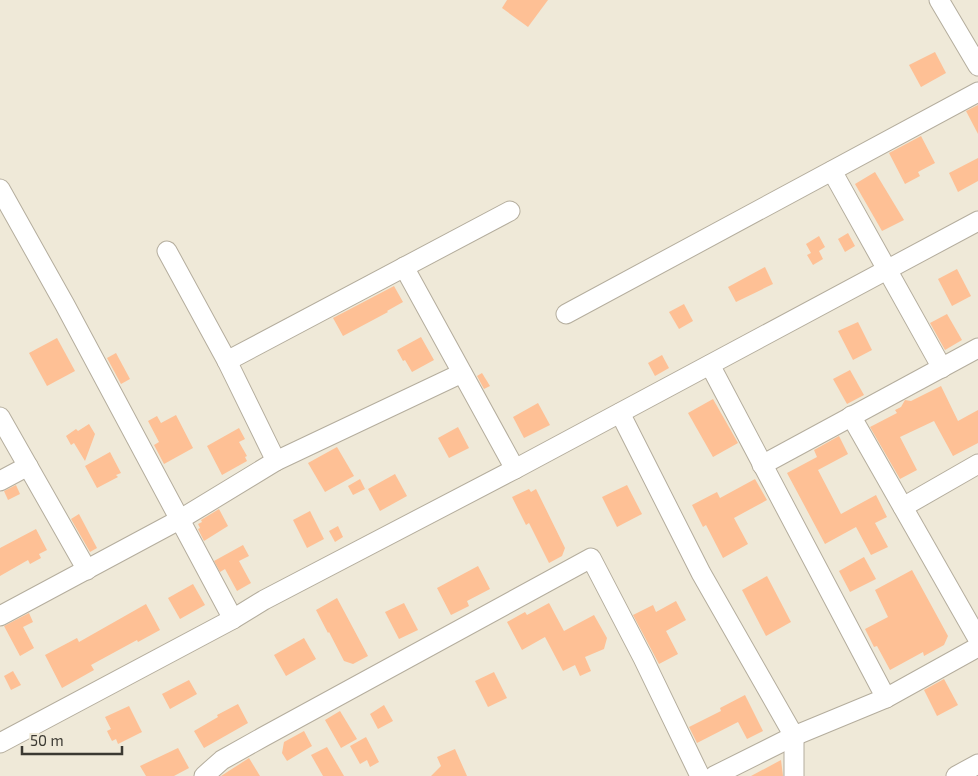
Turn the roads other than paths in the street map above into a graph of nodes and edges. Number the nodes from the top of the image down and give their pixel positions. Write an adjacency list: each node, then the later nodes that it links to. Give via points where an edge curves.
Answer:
1 (940, 0): 2 (street)
2 (978, 66)
3 (978, 92): 4 (street)
4 (832, 171): 10 (street); 11 (street)
5 (0, 189): 27 (street)
6 (510, 211): 9 (street)
7 (978, 222): 10 (street)
8 (166, 251): 13 (street)
9 (404, 267): 13 (street); 16 (street)
10 (888, 270): 14 (street); 15 (street)
11 (566, 314)
12 (978, 348): 15 (street)
13 (227, 361): 20 (street)
14 (710, 365): 17 (street); 22 (street)
15 (942, 368): 19 (street)
16 (462, 373): 20 (street); 24 (street)
17 (620, 413): 24 (street); 34 (street, via 701,573)
18 (0, 416): 23 (street)
19 (851, 416): 22 (street); 26 (street)
20 (276, 461): 27 (street)
21 (978, 464): 26 (street)
22 (762, 465): 33 (street)
23 (28, 466): 25 (street); 28 (street)
24 (515, 469): 30 (street)
25 (0, 481)
26 (903, 507): 31 (street)
27 (179, 520): 28 (street); 30 (street)
28 (87, 570): 29 (street)
29 (0, 616)
30 (233, 619): 35 (street)
31 (978, 639)
32 (978, 647): 33 (street)
33 (886, 698): 34 (street)
34 (794, 736): 39 (street); 40 (street)
35 (0, 743)
36 (978, 764): 41 (street)
37 (204, 776): 38 (street, via 222,760 591,558)
38 (700, 776)
39 (714, 776)
40 (794, 776)
41 (956, 776)

